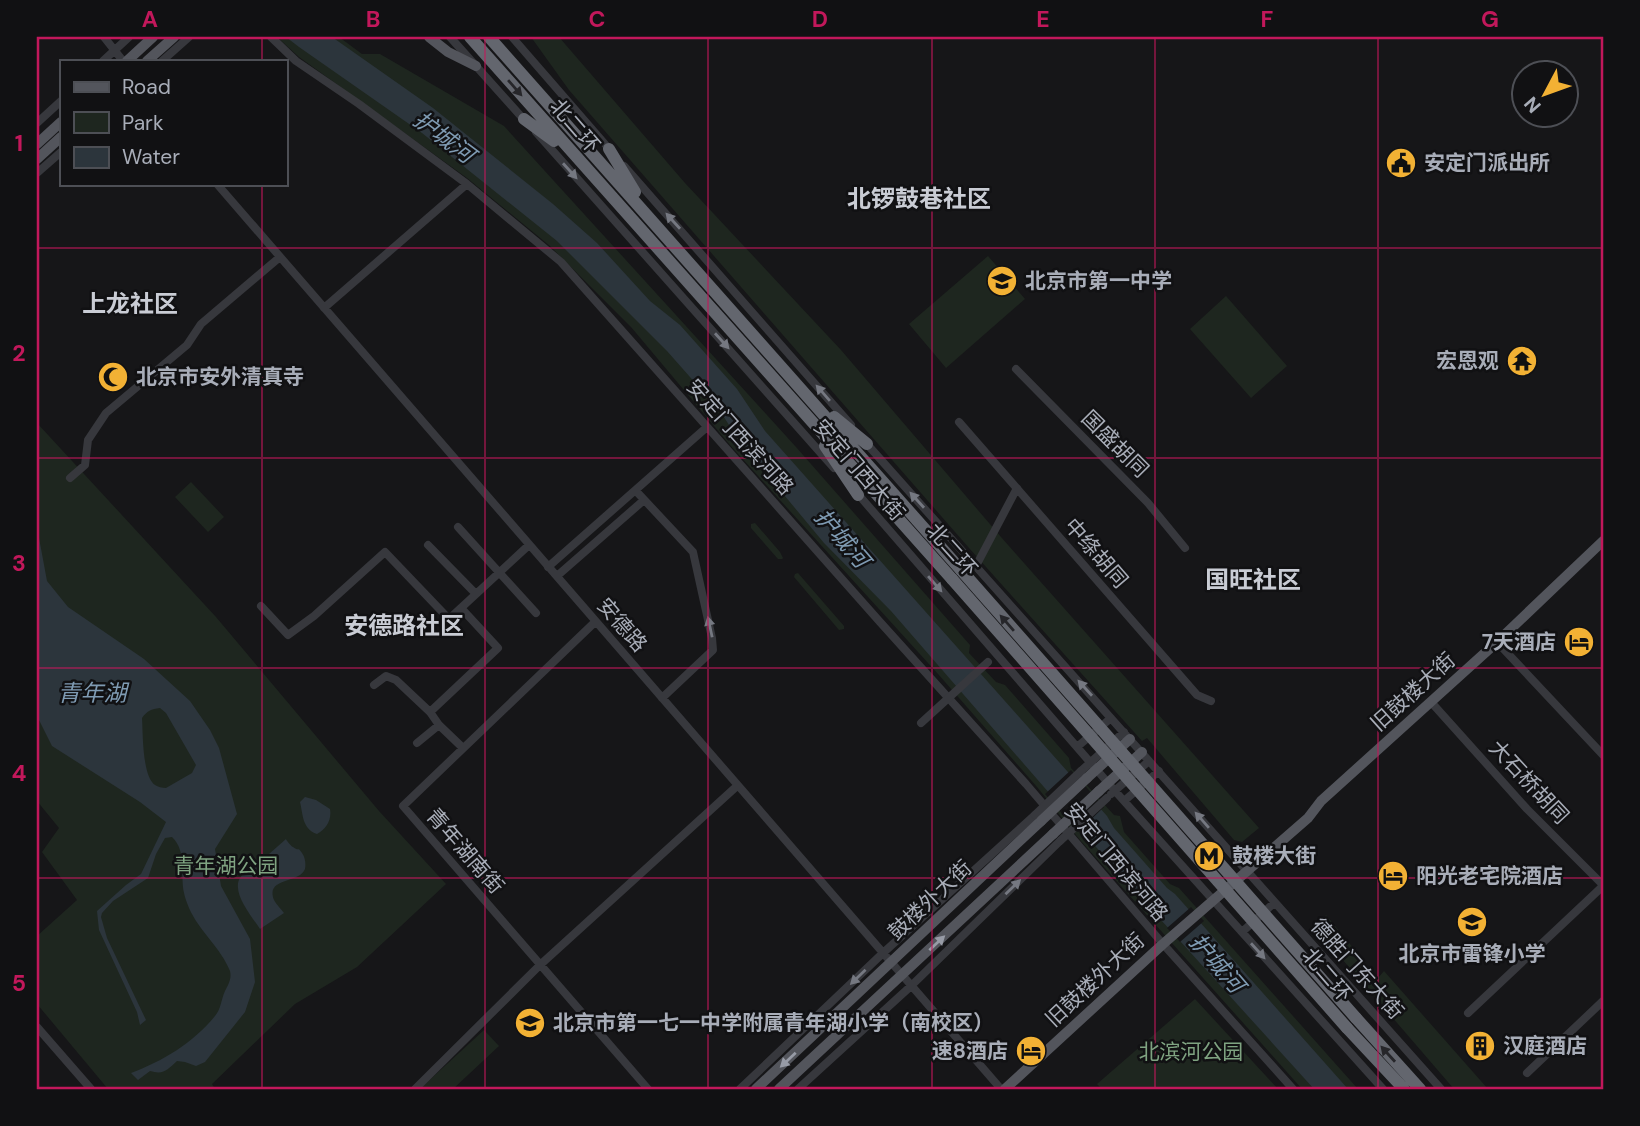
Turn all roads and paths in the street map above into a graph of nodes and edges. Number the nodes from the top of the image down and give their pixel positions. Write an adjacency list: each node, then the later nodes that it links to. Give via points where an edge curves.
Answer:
1 (104, 37): 12 (street)
2 (130, 37): 12 (street)
3 (153, 37): 15 (main road)
4 (174, 37): 16 (main road)
5 (189, 37): 17 (street)
6 (271, 37): 30 (street, 安定门西滨河路, via 296,61)
7 (429, 37): 18 (main road)
8 (450, 37): 18 (street, 安定门西大街)
9 (470, 37): 27 (highway, 北二环, one-way to 27)
10 (489, 37): 32 (highway, 北二环)
11 (512, 37): 25 (street, 安定门西大街)
12 (114, 51): 13 (street); 14 (street)
13 (104, 60)
14 (124, 60)
15 (126, 60)
16 (148, 60)
17 (163, 60)
18 (475, 66): 20 (street, 安定门西大街)
19 (60, 101): 22 (street)
20 (524, 119): 27 (highway); 43 (street, 安定门西大街, one-way to 43)
21 (60, 122): 24 (main road)
22 (37, 123)
23 (60, 138): 28 (main road)
24 (37, 144)
25 (609, 149): 32 (highway); 39 (street, 安定门西大街, one-way to 25)
26 (60, 153): 29 (street)
27 (575, 156): 36 (highway, 北二环)
28 (37, 159)
29 (37, 173)
30 (467, 184): 34 (street); 38 (street, 安定门西滨河路, via 561,262)
31 (219, 186): 33 (street, 安德路)
32 (651, 219): 36 (highway, 北二环)
33 (280, 257): 34 (street, 安德路); 40 (street, via 106,414 88,440 85,465)
34 (324, 308): 48 (street, 安德路)
35 (1016, 369): 49 (street, 国盛胡同, via 1148,503)
36 (799, 397): 39 (highway); 43 (highway); 95 (highway, 北二环, bridge); 95 (highway, 北二环, one-way to 36, bridge, via 961,570)
37 (959, 422): 41 (street, 中绦胡同)
38 (707, 427): 42 (street); 87 (street, 安定门西滨河路, via 1027,783)
39 (867, 444): 50 (street, 安定门西大街, one-way to 39)
40 (70, 478)
41 (1017, 488): 50 (street); 63 (street, 中绦胡同, via 1197,695)
42 (636, 491): 44 (street); 51 (street)
43 (858, 495): 60 (street, 安定门西大街, one-way to 60)
44 (644, 500): 53 (street); 62 (street, one-way to 44, via 713,650 712,638 693,552)
45 (458, 527): 52 (street)
46 (1603, 541): 59 (main road, 旧鼓楼大街)
47 (428, 545): 54 (street)
48 (528, 545): 51 (street, 安德路); 52 (street)
49 (1185, 548)
50 (976, 566): 66 (street, 安定门西大街, one-way to 50)
51 (548, 567): 53 (street, 安德路)
52 (500, 572): 54 (street); 57 (street)
53 (557, 576): 58 (street, 安德路)
54 (476, 594): 56 (street)
55 (261, 606): 56 (street, via 288,635 385,552 449,619)
56 (461, 608): 65 (street, via 498,648)
57 (536, 613)
58 (595, 622): 62 (street, 安德路); 72 (street, 青年湖南街)
59 (1497, 642): 64 (main road, 旧鼓楼大街); 73 (street)
60 (997, 655): 67 (street, bridge); 71 (street, 安定门西大街)
61 (374, 685): 65 (street, via 386,676 396,680)
62 (662, 698): 77 (street, 安德路)
63 (1211, 701)
64 (1431, 702): 82 (main road, 旧鼓楼大街); 83 (street, 大石桥胡同)
65 (430, 712): 68 (street)
66 (1111, 718): 69 (street, 安定门西大街); 71 (street)
67 (921, 723)
68 (439, 725): 70 (street); 72 (street)
69 (1127, 736): 74 (street, 安定门西大街); 75 (main road, 鼓楼外大街)
70 (417, 743)
71 (1077, 747): 75 (street, 安定门西大街)
72 (463, 748): 90 (street, 青年湖南街, via 402,806)
73 (1603, 755)
74 (1146, 756): 76 (street, 安定门西大街); 78 (main road, 鼓楼外大街)
75 (1093, 766): 78 (street, 安定门西大街); 80 (main road, 鼓楼外大街, bridge)
76 (1159, 771): 79 (street); 82 (street, 安定门西大街, one-way to 76)
77 (737, 786): 88 (street, 安德路); 90 (street)
78 (1112, 787): 79 (street, 安定门西大街); 81 (main road, 鼓楼外大街, bridge)
79 (1124, 801): 84 (street, 安定门西大街)
80 (1038, 818): 88 (street, 鼓楼外大街); 89 (main road, 鼓楼外大街)
81 (1056, 837): 91 (main road, 鼓楼外大街, one-way to 81); 92 (street, 鼓楼外大街, one-way to 81)
82 (1247, 871): 84 (main road, 旧鼓楼大街); 85 (street, 德胜门东大街)
83 (1603, 886): 94 (street)
84 (1212, 900): 86 (street); 87 (main road, 旧鼓楼外大街)
85 (1274, 903): 86 (street); 110 (street, 德胜门东大街)
86 (1242, 932): 107 (street, one-way to 107)
87 (1163, 944): 105 (main road, 旧鼓楼外大街); 106 (street, 安定门西滨河路)
88 (883, 953): 89 (street, 安德路); 101 (street, 鼓楼外大街, one-way to 101)
89 (892, 963): 91 (street, 安德路); 102 (main road, 鼓楼外大街, one-way to 102)
90 (540, 965): 99 (street); 100 (street, 青年湖南街)
91 (902, 975): 92 (street, 安德路); 103 (main road, 鼓楼外大街)
92 (911, 986): 104 (street, 鼓楼外大街); 105 (street, 安德路)
93 (1603, 1001): 97 (street)
94 (1468, 1013)
95 (1352, 1023): 108 (highway, 北二环); 109 (highway, 北二环, one-way to 95)
96 (37, 1027): 98 (street)
97 (1527, 1073)
98 (91, 1089)
99 (415, 1089)
100 (648, 1089)
101 (740, 1089)
102 (757, 1089)
103 (779, 1089)
104 (798, 1089)
105 (1003, 1089)
106 (1293, 1089)
107 (1383, 1089)
108 (1404, 1089)
109 (1420, 1089)
110 (1441, 1089)

